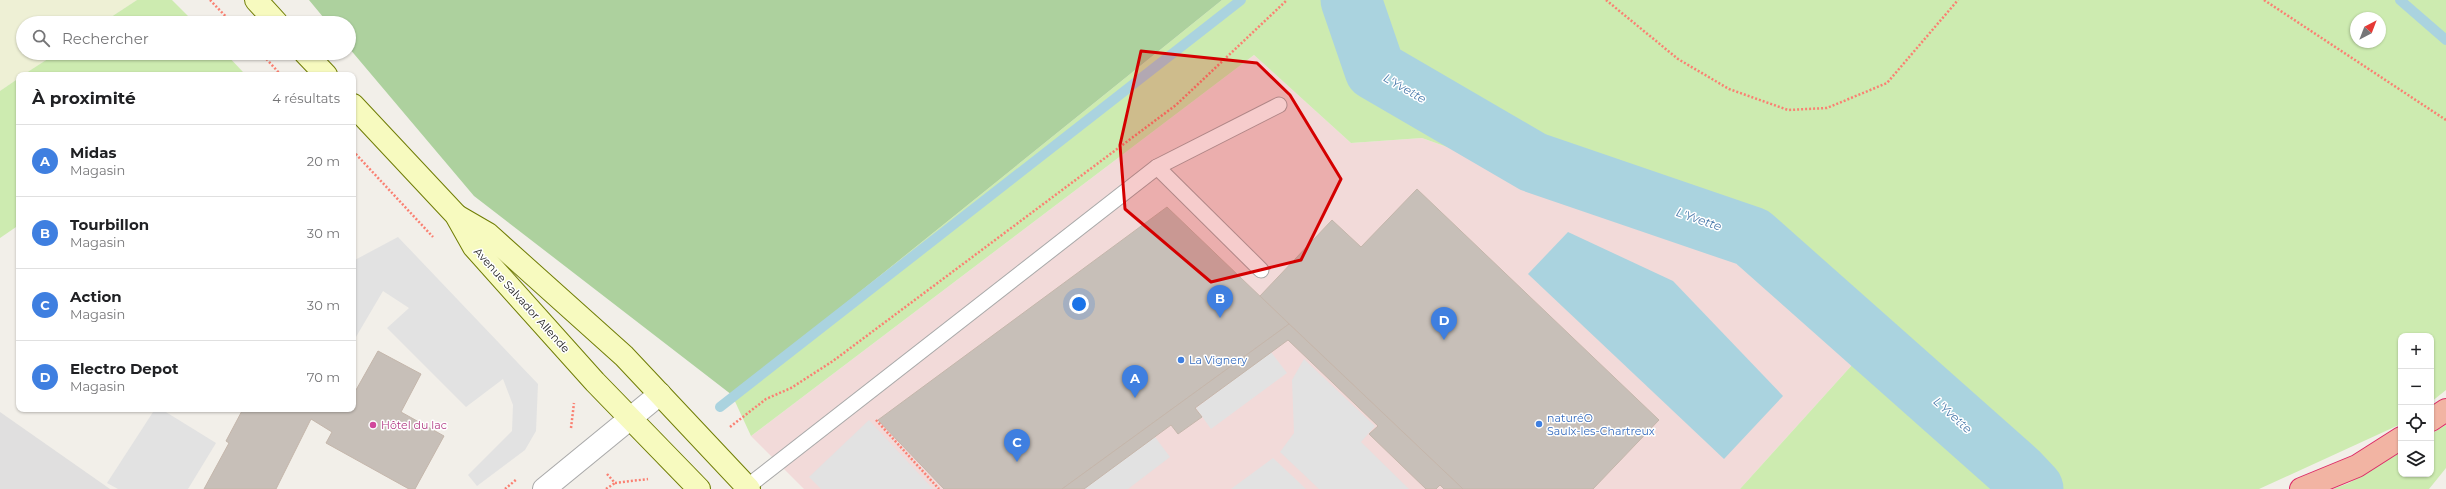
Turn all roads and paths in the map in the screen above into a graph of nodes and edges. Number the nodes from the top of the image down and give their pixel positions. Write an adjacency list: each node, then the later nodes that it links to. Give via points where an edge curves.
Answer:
1 (210, 0): 7 (path)
2 (256, 0): 8 (main road)
3 (1287, 0): 24 (path, via 1176,105 833,361 791,388 766,399)
4 (1606, 0): 5 (path, via 1678,59 1729,90 1788,110 1827,108 1887,83)
5 (1958, 0)
6 (2264, 0): 15 (path)
7 (225, 16)
8 (271, 16)
9 (268, 60): 11 (path)
10 (312, 60): 12 (main road)
11 (279, 72)
12 (323, 72)
13 (1279, 106): 16 (lane)
14 (356, 107): 17 (main road, Avenue Salvador Allende)
15 (2446, 120)
16 (1157, 167): 18 (lane); 21 (lane)
17 (456, 215): 19 (main road, via 488,234 624,356); 22 (main road, Avenue Salvador Allende, via 474,247)
18 (1261, 270)
19 (660, 394): 22 (street); 27 (main road)
20 (2446, 410): 23 (highway)
21 (841, 413): 27 (lane); 31 (path, via 870,414)
22 (630, 418): 28 (street); 30 (main road, Avenue Salvador Allende)
23 (2434, 418)
24 (728, 431)
25 (2398, 440): 32 (highway, via 2357,466)
26 (615, 483): 29 (path)
27 (748, 488)
28 (544, 489)
29 (606, 489)
30 (699, 489)
31 (939, 489)
32 (2301, 489)

